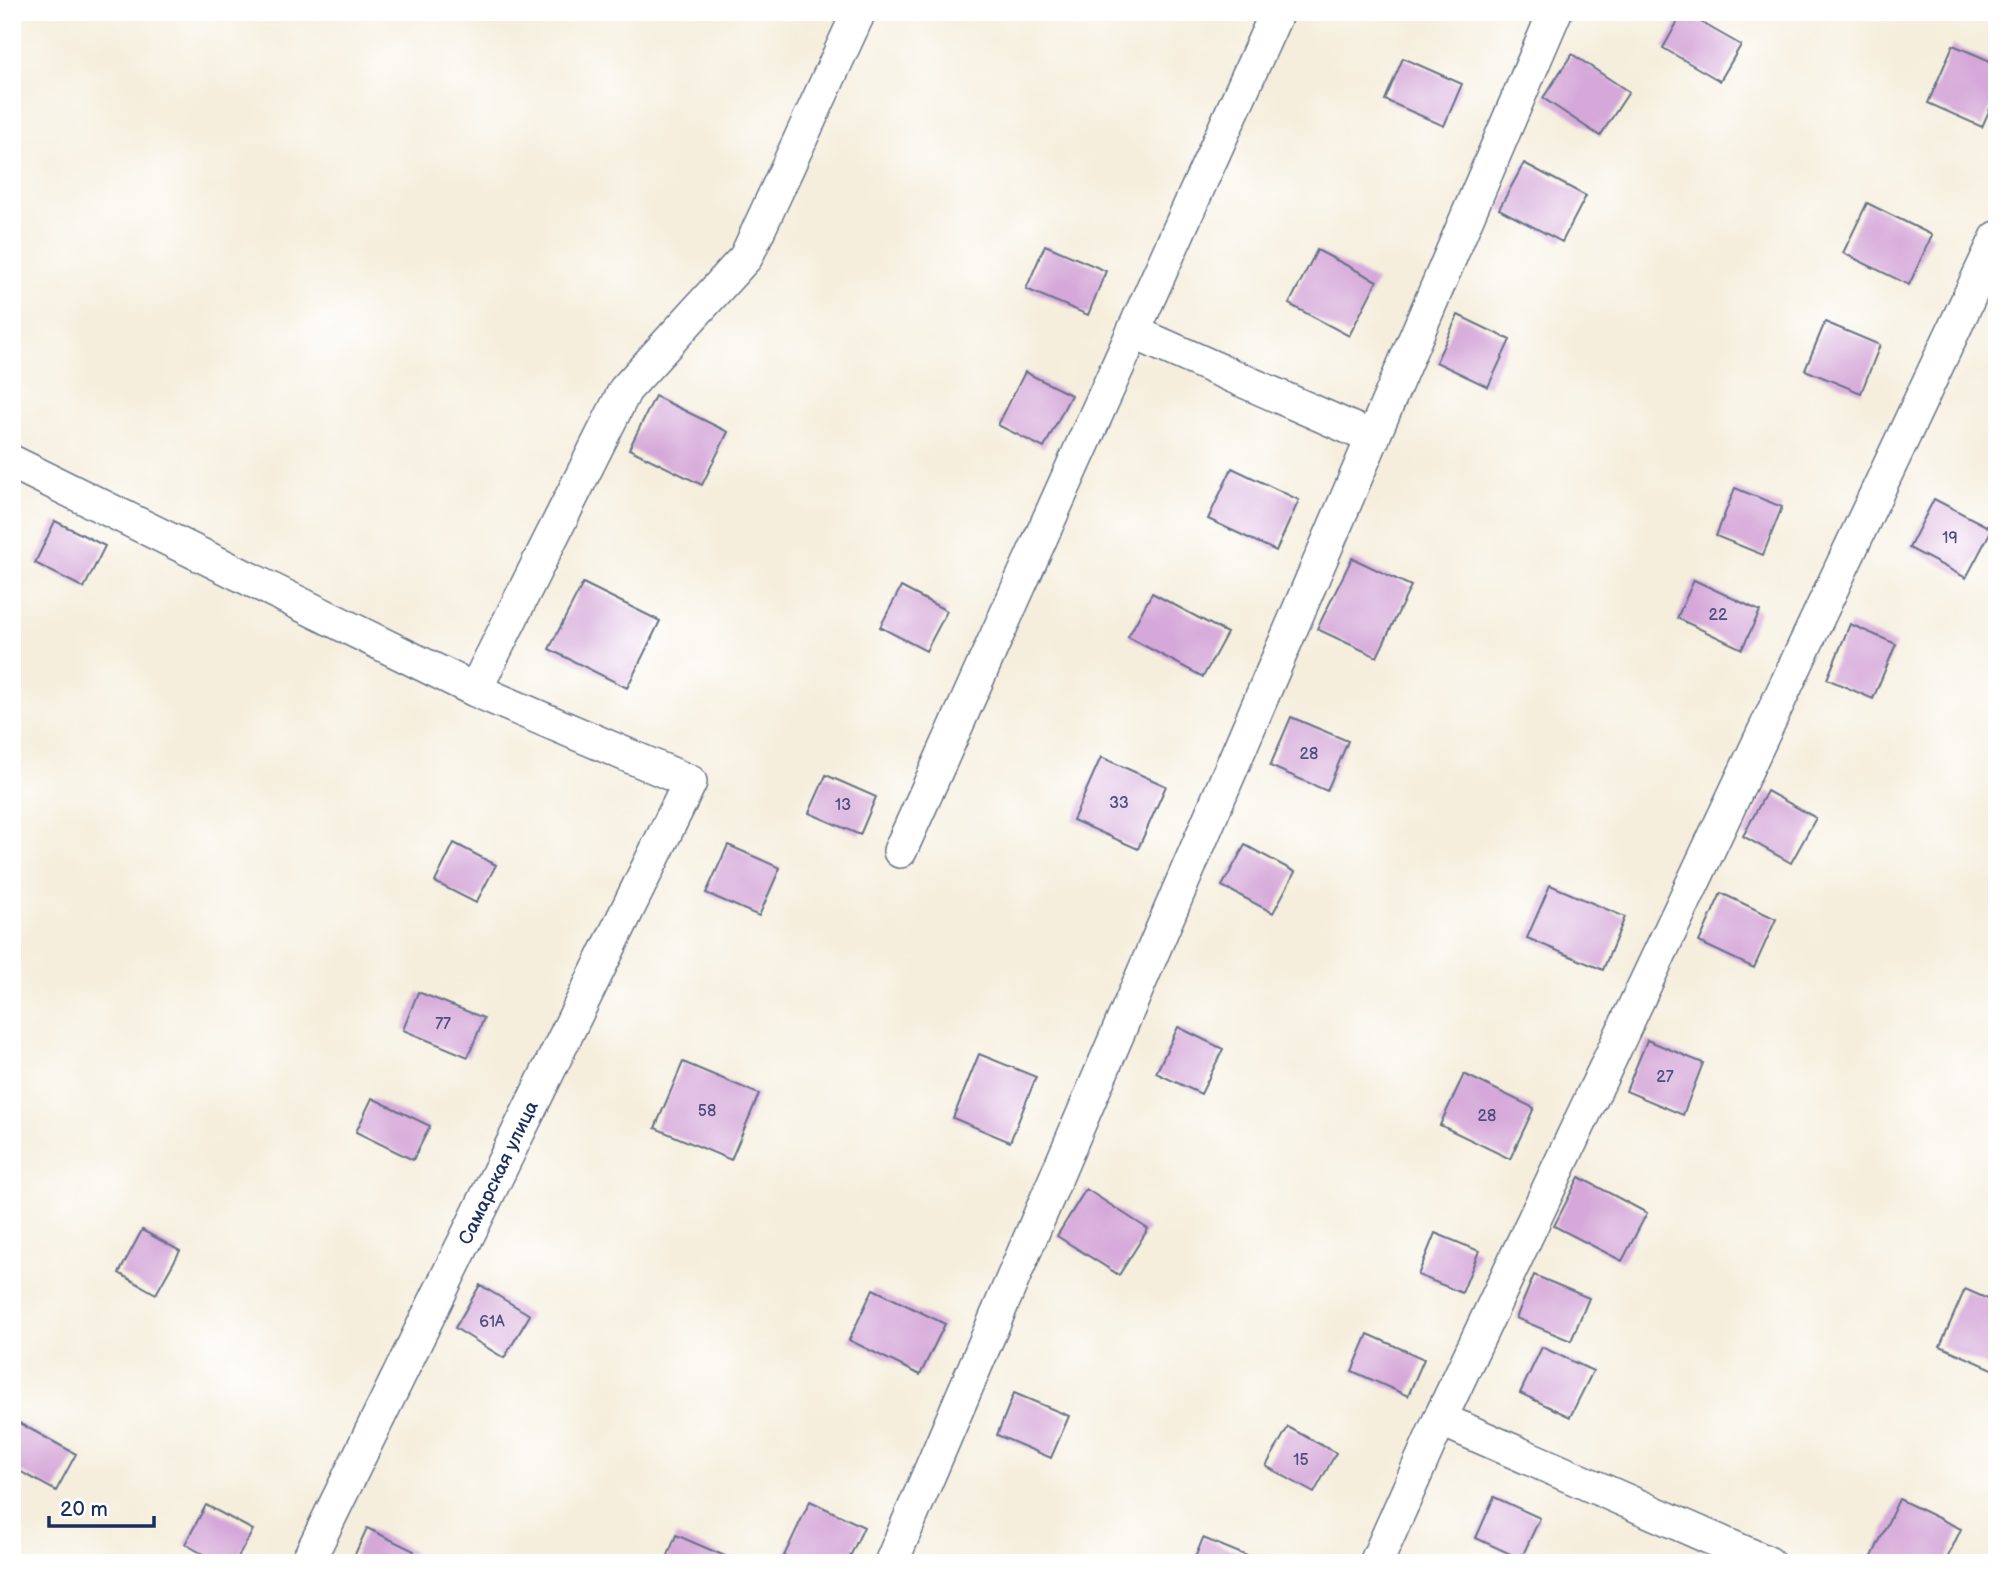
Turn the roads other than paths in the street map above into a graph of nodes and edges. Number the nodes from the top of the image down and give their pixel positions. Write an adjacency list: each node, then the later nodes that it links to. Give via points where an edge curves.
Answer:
1 (859, 12): 8 (street, via 746,257 625,390)
2 (1277, 12): 5 (street)
3 (1555, 12): 6 (street)
4 (1997, 238): 10 (street)
5 (1133, 332): 6 (street); 9 (street)
6 (1373, 438): 12 (street)
7 (12, 462): 8 (street)
8 (475, 690): 11 (street, Самарская улица, via 690,782)
9 (900, 851)
10 (1440, 1419): 13 (street); 14 (street)
11 (307, 1563)
12 (891, 1563)
13 (1376, 1563)
14 (1768, 1563)

